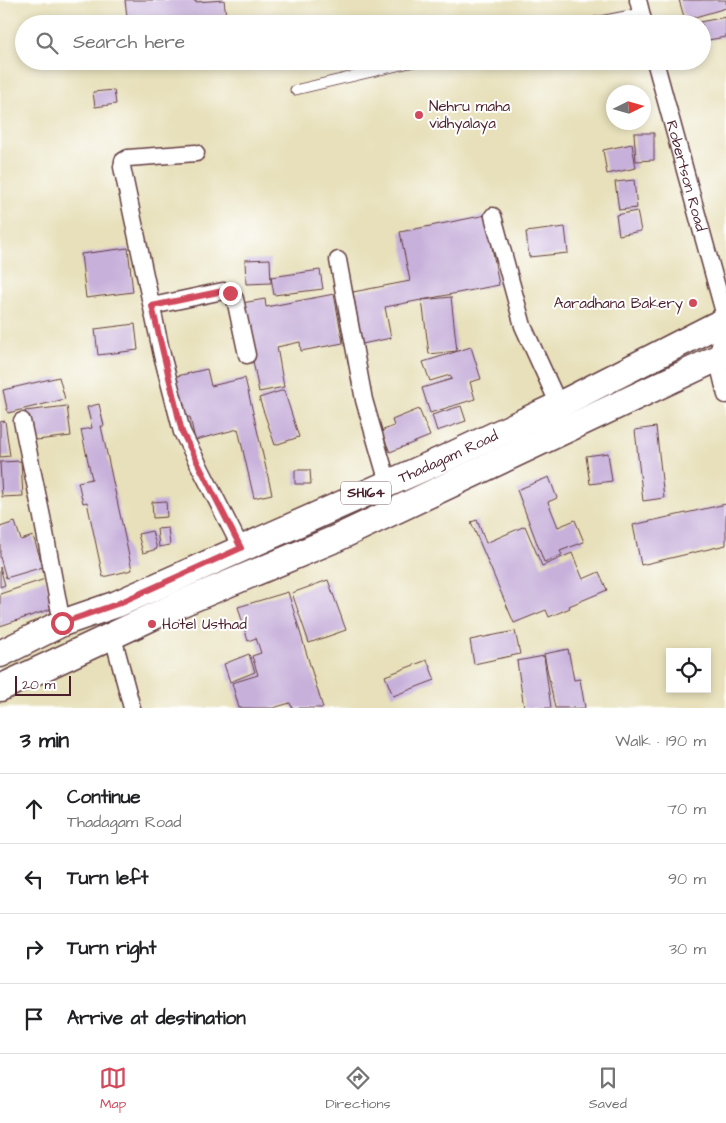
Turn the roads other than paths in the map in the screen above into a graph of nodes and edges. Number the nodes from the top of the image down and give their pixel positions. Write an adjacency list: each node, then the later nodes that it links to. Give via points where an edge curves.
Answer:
1 (641, 12): 2 (lane)
2 (627, 15)
3 (380, 70): 5 (lane)
4 (657, 70): 10 (street, Robertson Road)
5 (295, 90)
6 (196, 153): 9 (street, via 123,161)
7 (493, 216): 14 (street, via 523,326)
8 (338, 260): 16 (street, via 364,400)
9 (152, 306): 11 (street, via 223,291 230,293 235,299); 17 (street, via 182,432)
10 (726, 320): 12 (street); 14 (main road, Thadagam Road / SH164)
11 (246, 355)
12 (721, 356): 13 (street); 19 (main road, Thadagam Road / SH164, via 335,539 180,604)
13 (726, 395)
14 (559, 405): 16 (main road, Thadagam Road / SH164)
15 (22, 421): 18 (street)
16 (388, 484): 17 (main road, Thadagam Road / SH164)
17 (241, 548): 18 (main road, Thadagam Road / SH164, via 117,604)
18 (62, 623): 20 (main road, Thadagam Road / SH164)
19 (113, 637): 21 (main road, Thadagam Road / SH164); 22 (street)
20 (0, 654)
21 (0, 688)
22 (132, 708)

